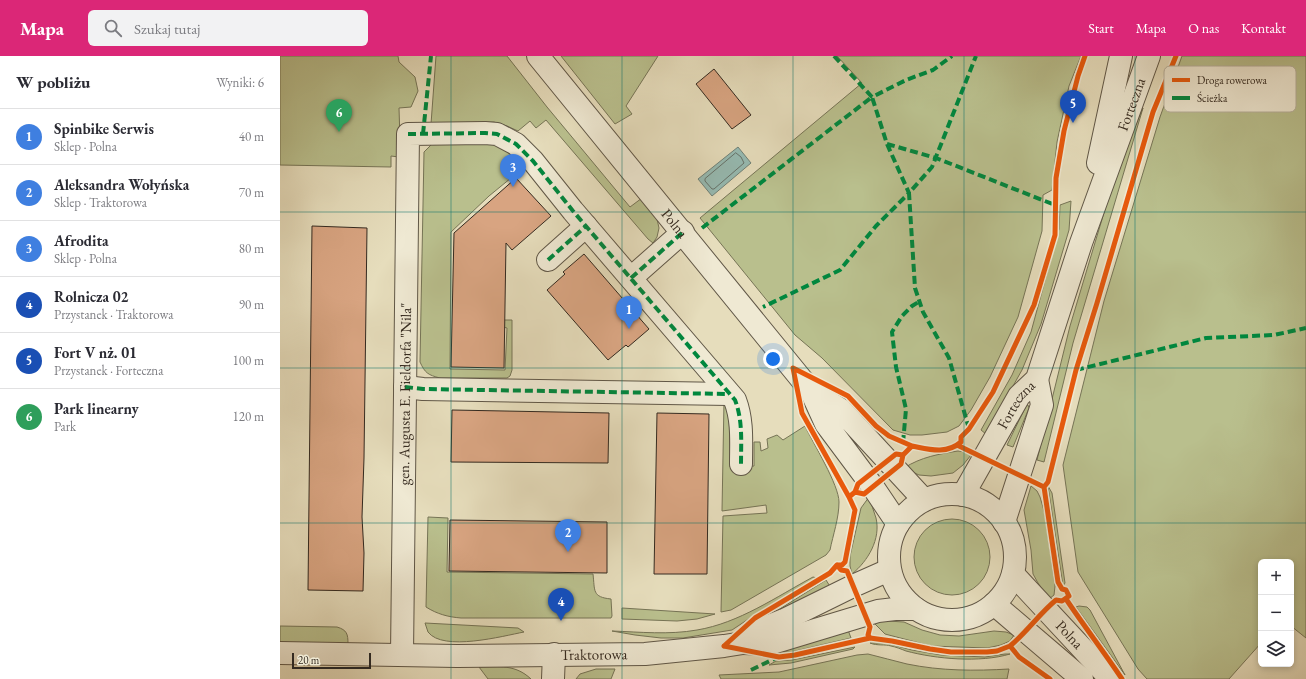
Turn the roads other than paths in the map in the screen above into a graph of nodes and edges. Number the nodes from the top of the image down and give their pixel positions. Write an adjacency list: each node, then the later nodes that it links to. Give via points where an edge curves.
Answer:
1 (538, 56): 5 (street, Polna)
2 (1121, 56): 6 (street, Forteczna)
3 (1149, 56): 6 (street, Forteczna)
4 (586, 226): 7 (street); 8 (street); 10 (street, gen. Augusta E. Fieldorfa "Nila", via 516,144 496,134 408,134)
5 (683, 232): 8 (street); 11 (street, Polna)
6 (1081, 242): 9 (street, Forteczna)
7 (548, 260)
8 (631, 278): 12 (street)
9 (1037, 379): 14 (street, Forteczna, via 1019,396); 16 (street, via 1042,405)
10 (405, 387): 12 (street); 25 (street, gen. Augusta E. Fieldorfa "Nila")
11 (811, 390): 15 (street, Polna, via 840,409); 17 (street, Polna, via 826,424)
12 (729, 394): 13 (street, via 740,411)
13 (741, 464)
14 (963, 495): 15 (street, via 943,494); 16 (street, via 986,506)
15 (924, 500): 17 (street)
16 (1004, 522): 19 (street, via 1012,540 1015,557)
17 (898, 524): 18 (street, via 891,538)
18 (889, 570): 21 (street, via 906,602); 22 (street, Traktorowa, via 764,628)
19 (1013, 574): 20 (street, via 1004,596); 28 (street, Polna)
20 (994, 604): 21 (street, via 978,615 959,620 940,619); 27 (street)
21 (916, 609): 22 (street, via 878,611 769,644)
22 (743, 643): 24 (street, Traktorowa, via 645,654)
23 (280, 653): 25 (street, Traktorowa)
24 (554, 654): 25 (street, Traktorowa); 26 (street)
25 (402, 655)
26 (553, 679)
27 (1082, 679)
28 (1109, 679)

